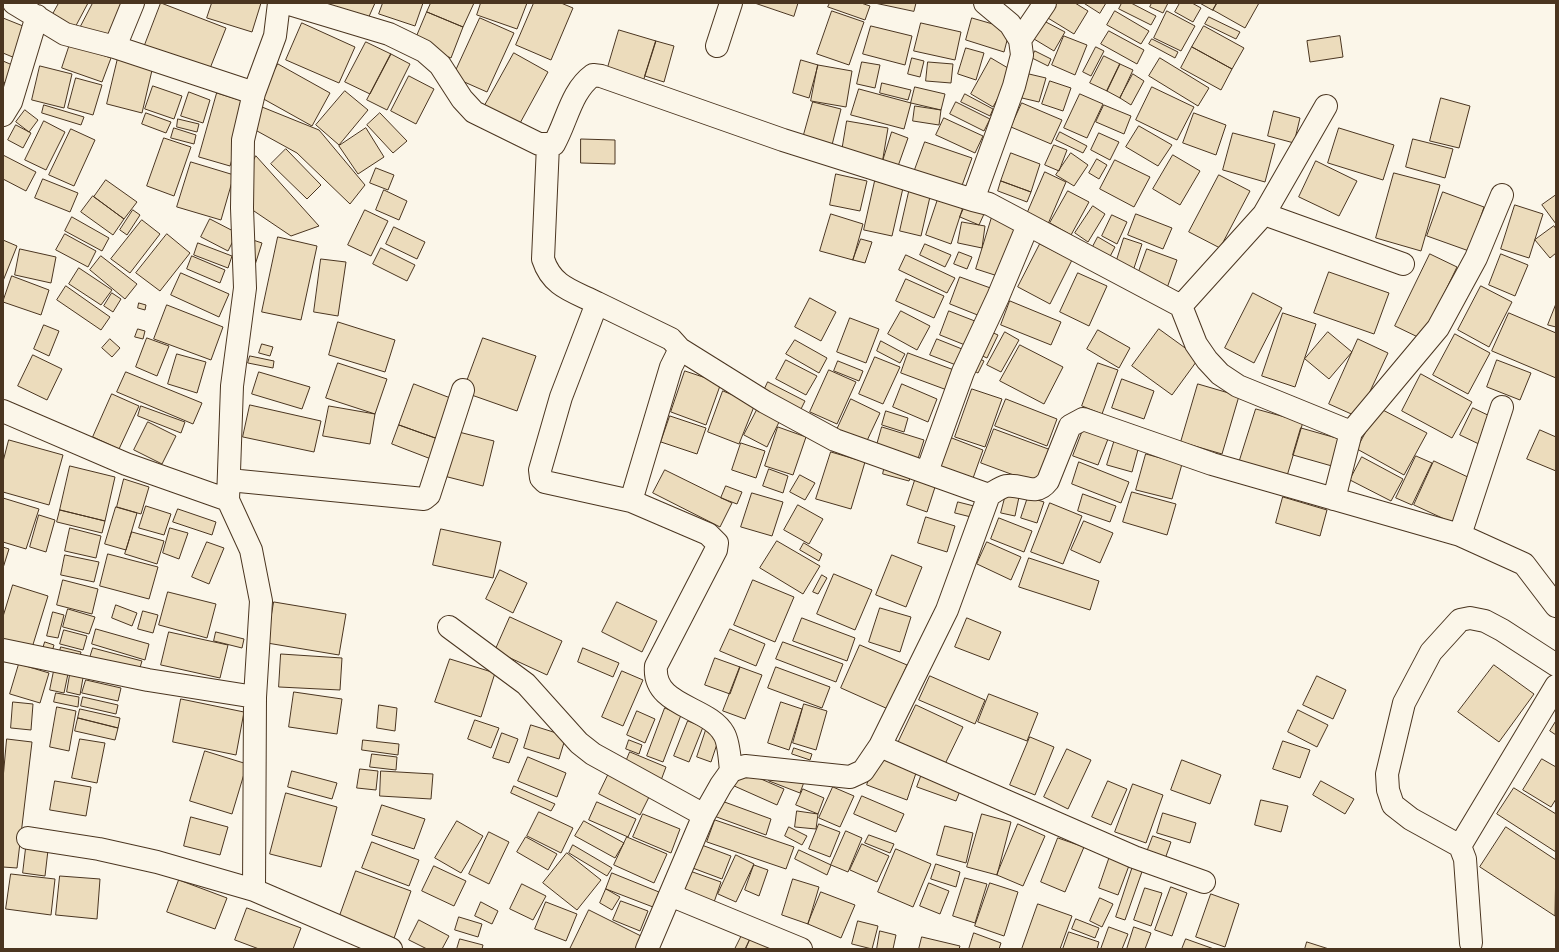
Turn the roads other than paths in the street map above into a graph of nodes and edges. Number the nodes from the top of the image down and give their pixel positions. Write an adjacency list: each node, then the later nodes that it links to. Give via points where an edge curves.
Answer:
1 (14, 3): 8 (street)
2 (133, 3): 11 (street)
3 (279, 3): 12 (street, via 275,36)
4 (286, 3): 15 (street, via 389,34 424,51 440,64 462,99 474,112 539,144)
5 (731, 3): 10 (street)
6 (985, 3): 9 (street, via 1010,24)
7 (1045, 3): 9 (street)
8 (37, 16): 11 (street, via 65,34); 14 (street, via 11,102)
9 (1020, 40): 17 (street, via 1022,55 1014,86)
10 (717, 46)
11 (115, 47): 12 (street)
12 (254, 93): 29 (street, via 244,140 242,208 245,288 232,386)
13 (1326, 106): 18 (street)
14 (3, 115)
15 (548, 145): 17 (street, via 554,144 576,92 593,75 601,76 783,140); 21 (street, via 543,260 547,272 557,283)
16 (1502, 196): 27 (street, via 1476,258 1438,328)
17 (973, 200): 19 (street, via 989,204)
18 (1264, 214): 20 (street); 22 (street)
19 (1028, 225): 22 (street); 28 (street, via 963,372)
20 (1403, 264)
21 (597, 303): 23 (street, via 671,339); 32 (street, via 561,397 540,475 545,482)
22 (1181, 306): 27 (street, via 1196,344 1220,374 1238,386)
23 (680, 349): 28 (street, via 765,402 835,440); 32 (street, via 671,367)
24 (463, 390): 29 (street, via 429,495 424,499)
25 (1502, 407): 33 (street)
26 (3, 411): 29 (street, via 126,464)
27 (1351, 432): 31 (street)
28 (927, 472): 30 (street)
29 (229, 490): 39 (street, via 251,550 261,601)
30 (989, 495): 31 (street, via 1006,486 1036,490 1043,488 1070,426 1083,419 1212,464); 40 (street, via 947,610)
31 (1334, 499): 33 (street)
32 (631, 501): 41 (street, via 708,534 716,542 716,550 656,666 655,677 668,696 714,723 725,734)
33 (1460, 535): 34 (street, via 1524,564)
34 (1556, 606)
35 (449, 627): 42 (street, via 526,684 579,743 593,754)
36 (3, 650): 39 (street, via 148,680)
37 (1556, 665): 44 (street, via 1502,630 1485,621 1470,618 1460,620 1431,652 1404,703 1387,774 1388,790 1393,805 1410,820)
38 (1556, 686): 44 (street)
39 (255, 697): 46 (street)
40 (880, 746): 41 (street, via 863,771 850,778 745,766); 45 (street, via 1127,854)
41 (731, 771): 42 (street)
42 (704, 815): 47 (street)
43 (28, 838): 46 (street, via 99,849 157,862)
44 (1460, 846): 48 (street, via 1465,859)
45 (1204, 882)
46 (254, 890): 49 (street)
47 (670, 895): 50 (street); 51 (street)
48 (1471, 943)
49 (391, 949)
50 (648, 949)
51 (801, 949)

